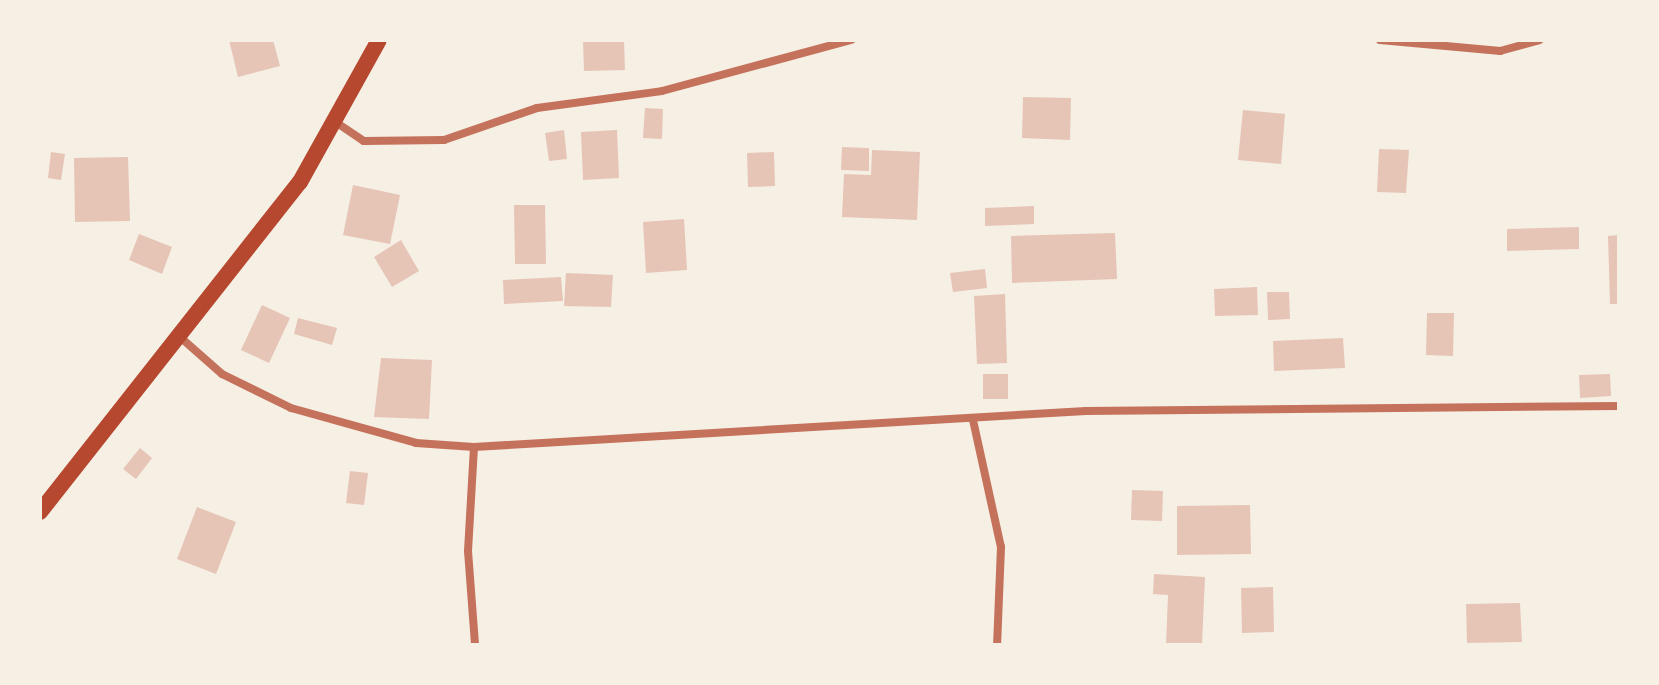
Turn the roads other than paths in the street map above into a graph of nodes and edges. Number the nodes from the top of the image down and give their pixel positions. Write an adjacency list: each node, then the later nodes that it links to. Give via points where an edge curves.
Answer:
1 (379, 40): 5 (main road)
2 (851, 40): 5 (street, via 662,91 537,108 444,140 364,141)
3 (1380, 40): 4 (street, via 1500,51)
4 (1540, 40)
5 (337, 123): 6 (main road)
6 (180, 337): 9 (street, via 222,374 291,408 416,443); 10 (main road)
7 (1619, 406): 8 (street, via 1200,408)
8 (973, 420): 9 (street); 12 (street, via 1001,547)
9 (474, 447): 11 (street, via 468,563)
10 (40, 512)
11 (475, 645)
12 (997, 645)

